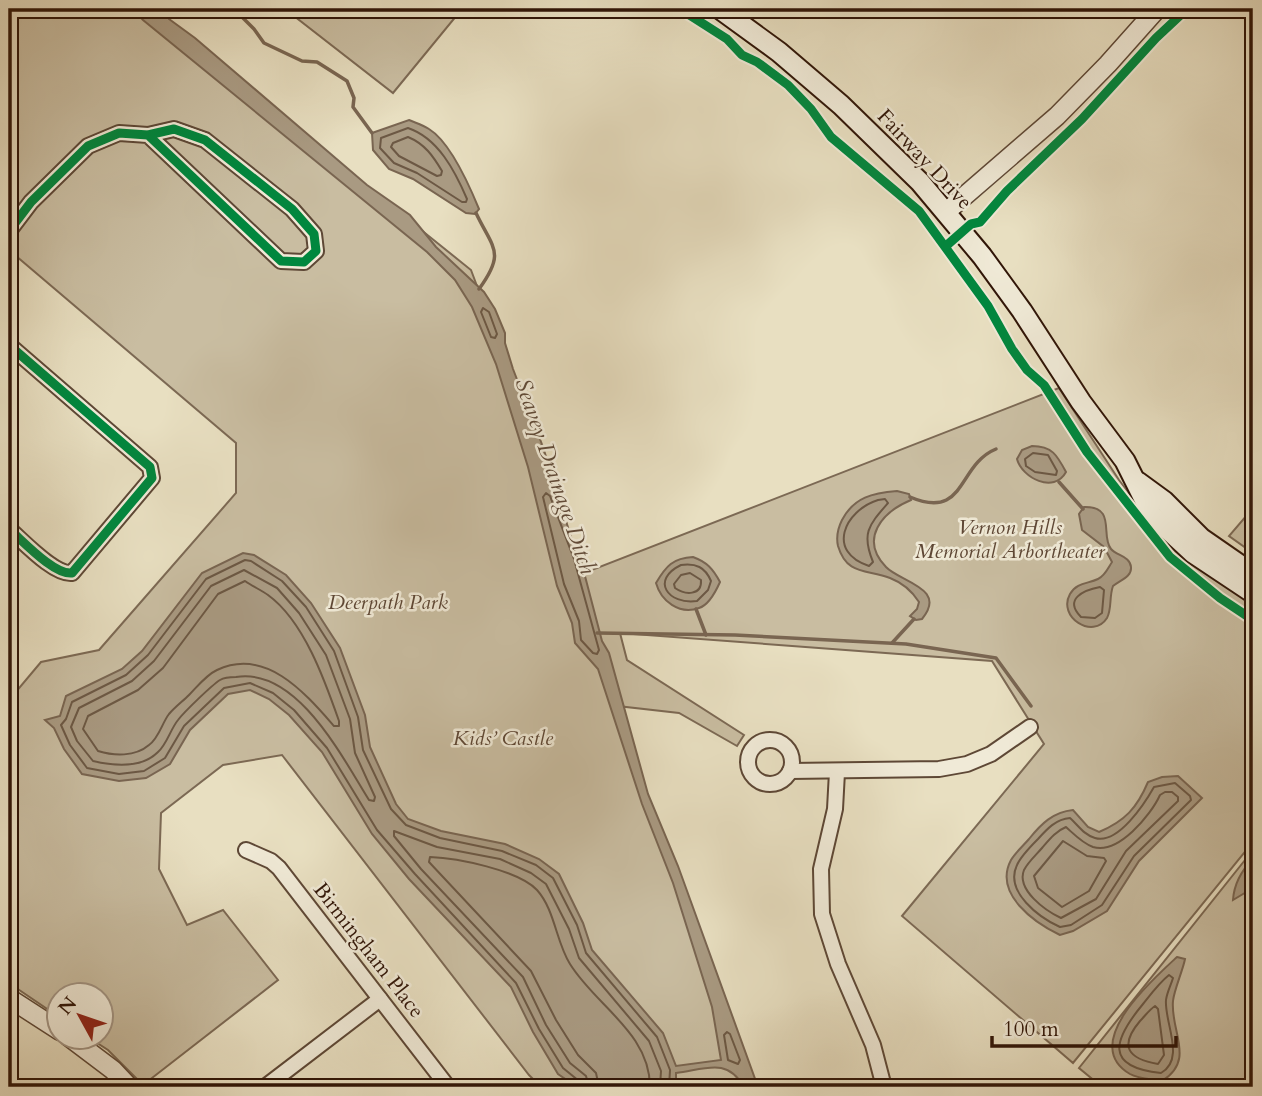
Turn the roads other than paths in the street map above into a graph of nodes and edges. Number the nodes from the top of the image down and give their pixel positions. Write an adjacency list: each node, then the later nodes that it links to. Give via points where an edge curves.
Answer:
1 (720, 9): 4 (main road, Fairway Drive, via 841,105)
2 (1157, 9): 4 (street, via 1058,116)
3 (148, 135): 3 (street, via 281,261 304,262 316,251 314,234 292,209 205,140 174,129); 5 (street, via 119,133 89,146 61,170)
4 (946, 212): 7 (main road, Fairway Drive, via 1022,311)
5 (9, 231)
6 (9, 345): 8 (street, via 150,467 150,482 72,573 53,567)
7 (1132, 477): 9 (main road, Fairway Drive, via 1201,538); 10 (main road, Fairway Drive, via 1152,515 1173,536)
8 (9, 529)
9 (1253, 574)
10 (1253, 593)
11 (1030, 727): 13 (street, via 998,750 967,764)
12 (790, 771): 13 (street)
13 (837, 772): 22 (street, via 835,809 821,869 822,914 867,1028)
14 (246, 850): 15 (street, Birmingham Place, via 279,868)
15 (380, 999): 20 (street); 21 (street, Birmingham Place)
16 (11, 1005): 17 (street)
17 (46, 1024)
18 (86, 1050): 19 (street)
19 (129, 1087)
20 (265, 1087)
21 (449, 1087)
22 (884, 1087)

